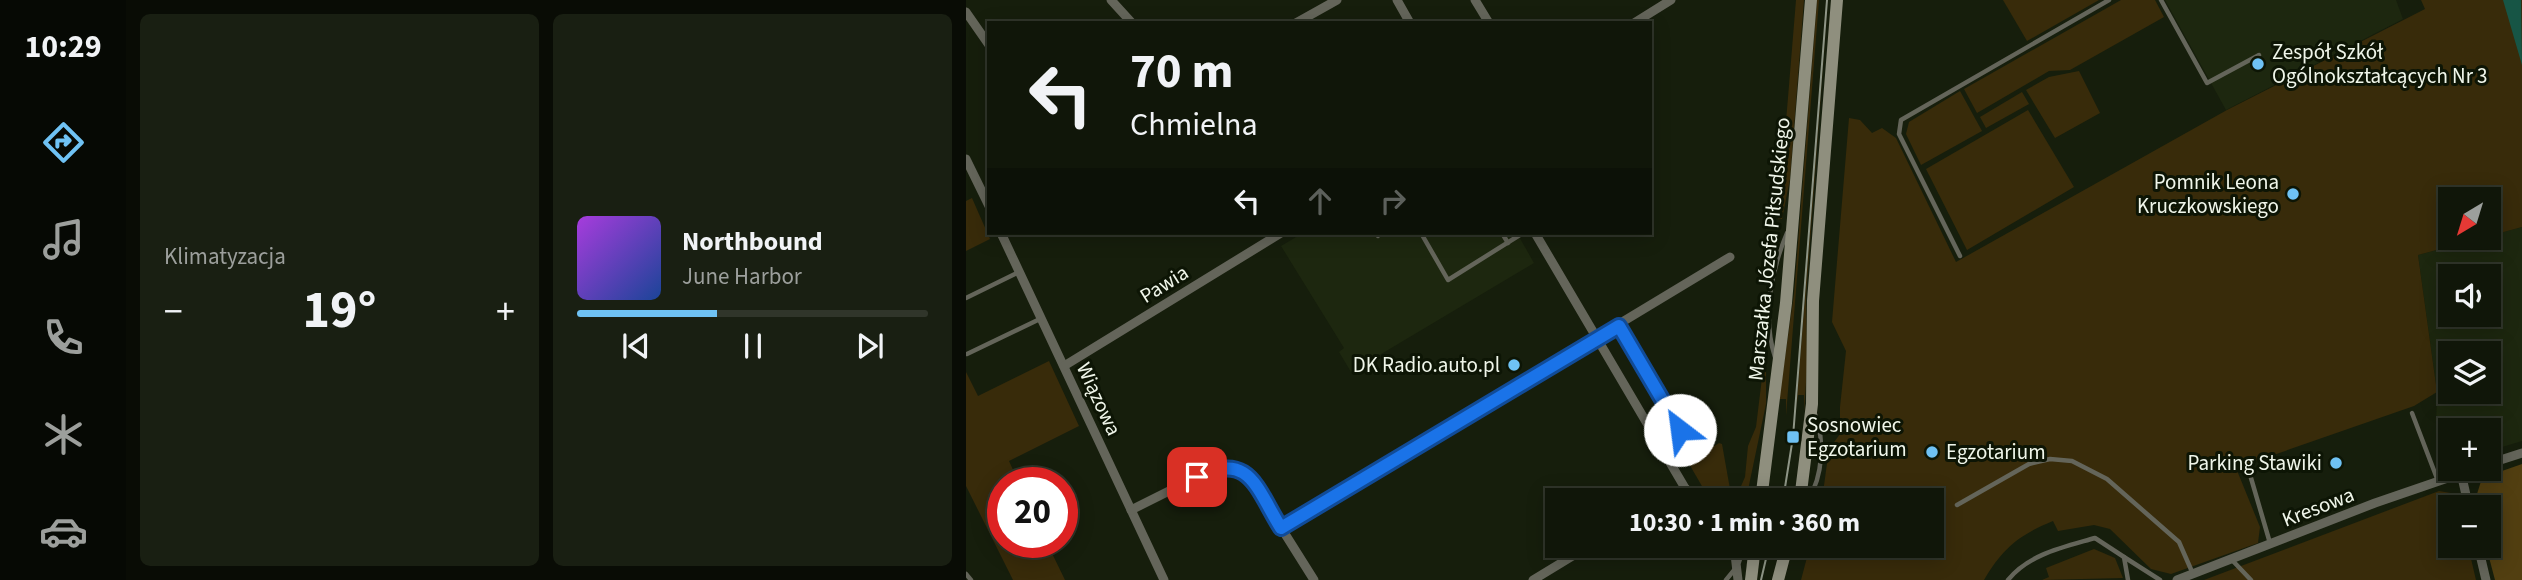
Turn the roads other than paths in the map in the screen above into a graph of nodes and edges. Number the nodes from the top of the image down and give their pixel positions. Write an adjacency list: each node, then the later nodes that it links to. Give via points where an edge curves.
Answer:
1 (1111, 0): 12 (street)
2 (1337, 0): 13 (street)
3 (1397, 0): 14 (street)
4 (1475, 0): 11 (street)
5 (1671, 0): 15 (street)
6 (1811, 0): 44 (main road, Marszałka Józefa Piłsudskiego, via 1794,216)
7 (1837, 0): 36 (main road, via 1813,301)
8 (2109, 0): 28 (lane, via 1901,120 1899,134)
9 (2161, 0): 17 (lane, via 2207,83)
10 (966, 12): 16 (street)
11 (1487, 20)
12 (1130, 21)
13 (1300, 21)
14 (1409, 21)
15 (1637, 21)
16 (987, 42)
17 (2259, 55)
18 (966, 159): 19 (street)
19 (987, 202)
20 (1002, 235): 29 (street, Wiązowa)
21 (1279, 235): 35 (street, Pawia)
22 (1422, 235): 26 (lane, via 1448,280)
23 (1503, 235): 26 (lane)
24 (1519, 235): 26 (lane)
25 (1536, 235): 33 (street)
26 (1508, 243)
27 (1730, 257): 32 (street)
28 (1960, 257)
29 (1019, 272): 30 (lane); 31 (street, Wiązowa)
30 (966, 298)
31 (1041, 318): 34 (lane); 35 (street, Wiązowa)
32 (1619, 326): 33 (street); 39 (lane, via 1684,438 1681,446)
33 (1599, 338): 39 (street); 49 (street)
34 (967, 354)
35 (1064, 366): 48 (street, Wiązowa)
36 (1812, 404): 45 (main road); 46 (lane, via 1821,431)
37 (2412, 413): 42 (lane)
38 (2522, 453): 40 (street)
39 (1666, 455): 43 (street)
40 (2501, 460)
41 (2251, 478): 50 (lane)
42 (2438, 481): 50 (street, Kresowa)
43 (1685, 488)
44 (1760, 488)
45 (1802, 488)
46 (1816, 488)
47 (1957, 505): 61 (lane, via 2029,464 2050,459 2072,461 2107,479 2179,542)
48 (1131, 510): 49 (street, via 1219,466 1236,467 1248,475); 63 (street, Wiązowa)
49 (1281, 528): 64 (street)
50 (2271, 544): 58 (street, Kresowa)
51 (2124, 557): 70 (lane, via 2095,538 2055,549 2018,568); 71 (lane); 72 (lane)
52 (1570, 558): 65 (street)
53 (1736, 558): 59 (street)
54 (1740, 558): 59 (lane)
55 (1754, 558): 68 (main road)
56 (1784, 558): 69 (main road)
57 (2481, 558): 75 (street)
58 (2232, 559): 61 (street, Kresowa); 74 (lane)
59 (1737, 566): 66 (lane); 67 (street)
60 (966, 574): 62 (lane)
61 (2193, 574): 73 (street, Kresowa)
62 (971, 580)
63 (1164, 580)
64 (1314, 580)
65 (1533, 580)
66 (1726, 580)
67 (1738, 580)
68 (1751, 580)
69 (1778, 580)
70 (2008, 580)
71 (2128, 580)
72 (2161, 580)
73 (2177, 580)
74 (2251, 580)
75 (2486, 580)

